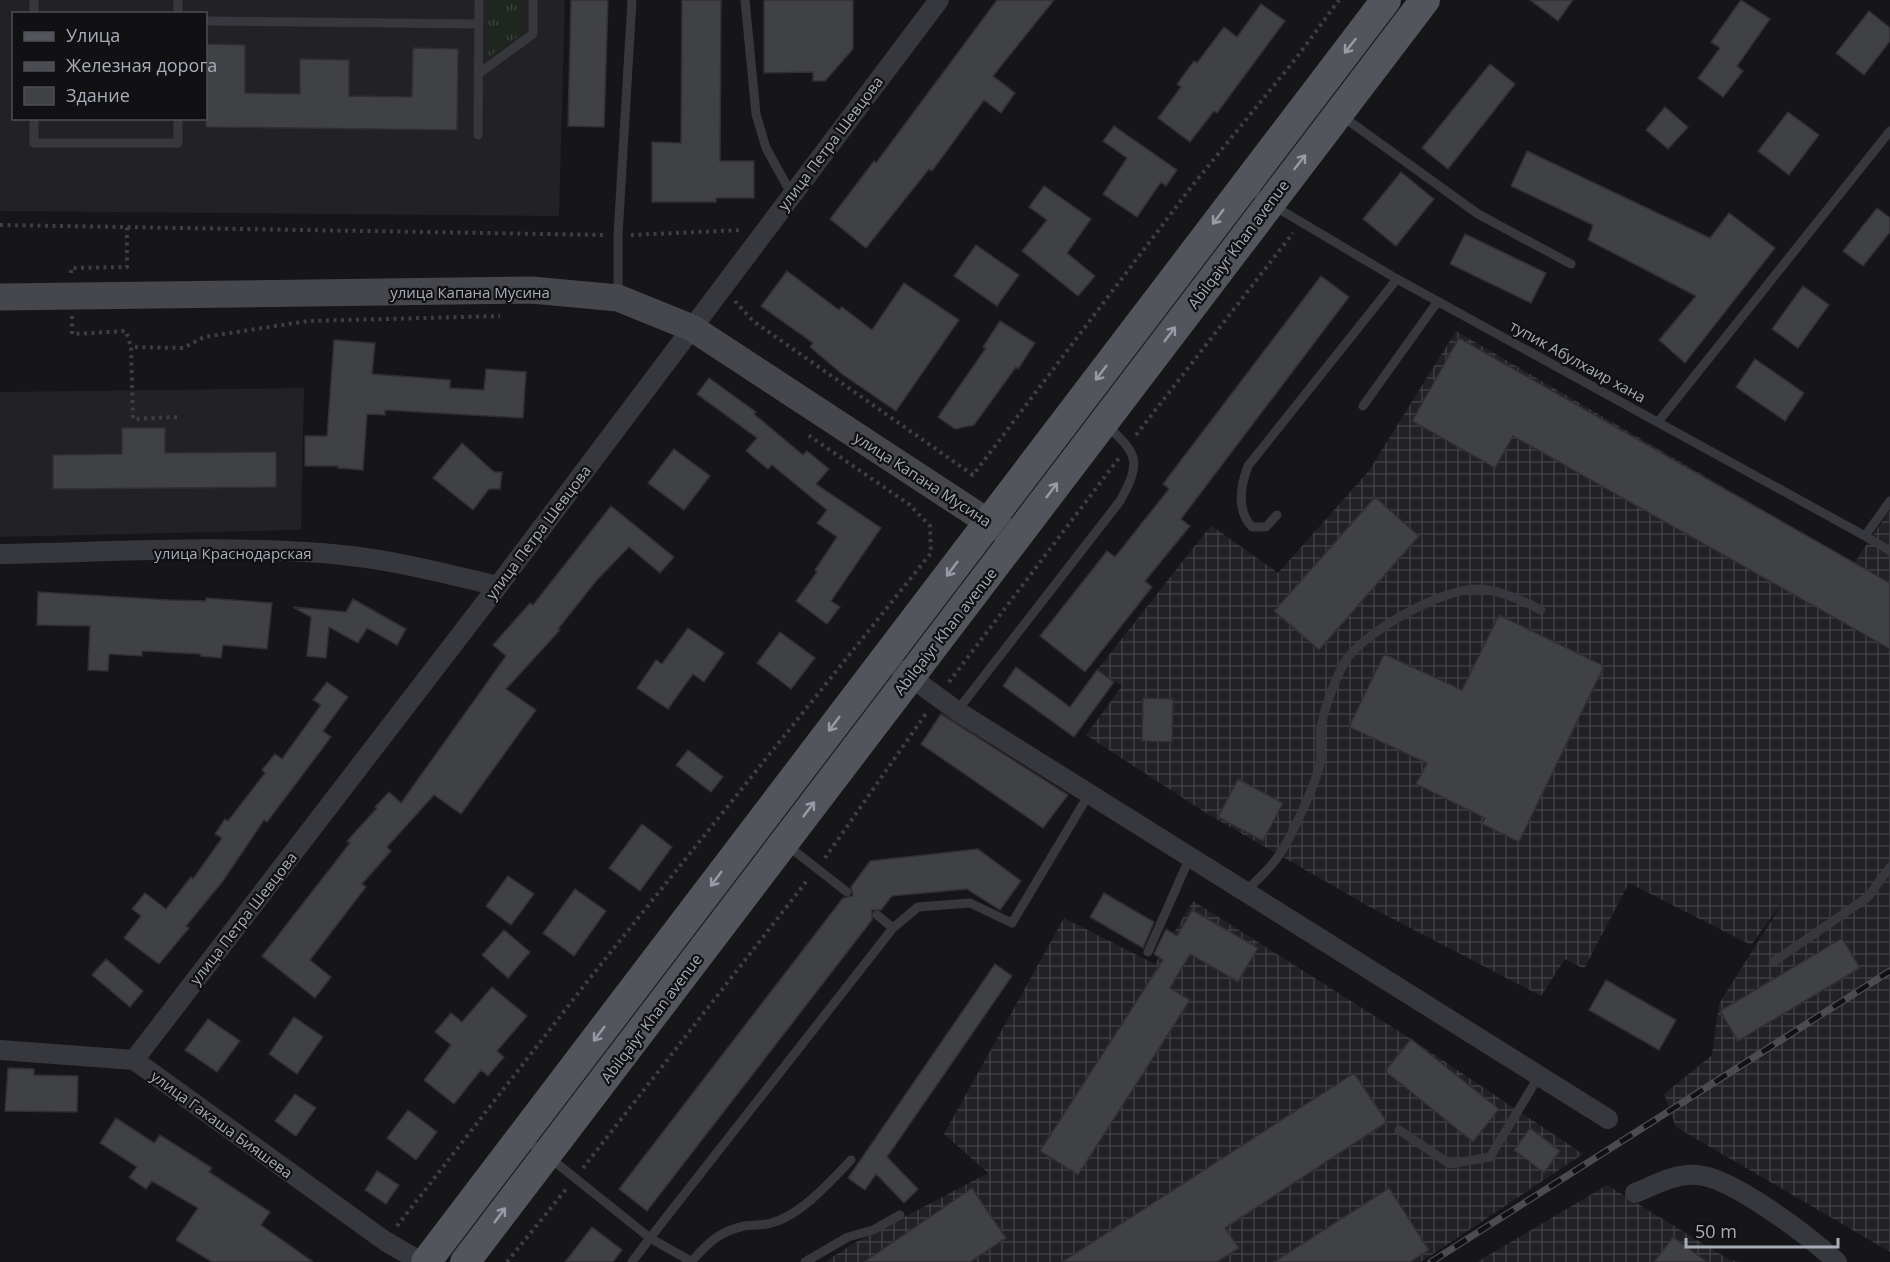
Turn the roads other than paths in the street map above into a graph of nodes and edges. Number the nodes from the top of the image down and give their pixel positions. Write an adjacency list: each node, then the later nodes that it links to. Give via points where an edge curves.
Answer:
1 (479, 0): 9 (lane)
2 (533, 0): 10 (lane, via 533,34)
3 (633, 0): 22 (lane, via 618,236)
4 (745, 0): 17 (lane, via 756,114 766,148)
5 (939, 0): 17 (street, улица Петра Шевцова)
6 (1386, 0): 16 (main road, Abilqaiyr Khan avenue, one-way to 16)
7 (1425, 0): 11 (main road, Abilqaiyr Khan avenue)
8 (207, 21): 9 (lane)
9 (479, 24): 10 (lane)
10 (478, 74): 15 (lane)
11 (1338, 113): 18 (main road, Abilqaiyr Khan avenue, one-way to 11); 19 (lane, via 1478,214)
12 (34, 120): 13 (lane, via 34,143 178,143)
13 (178, 120)
14 (1890, 131): 27 (lane)
15 (478, 135)
16 (1243, 184): 18 (lane, тупик Абулхаир хана); 30 (main road, Abilqaiyr Khan avenue, one-way to 30)
17 (792, 195): 24 (street, улица Петра Шевцова)
18 (1269, 203): 20 (lane, тупик Абулхаир хана); 26 (main road, Abilqaiyr Khan avenue, one-way to 18)
19 (1571, 264)
20 (1397, 279): 23 (lane, тупик Абулхаир хана); 29 (lane, via 1248,466 1241,495 1243,517 1252,527 1266,527)
21 (0, 297): 22 (street, улица Капана Мусина, via 532,290)
22 (618, 298): 24 (street, улица Капана Мусина)
23 (1438, 301): 25 (lane); 27 (lane, тупик Абулхаир хана)
24 (692, 328): 30 (street, улица Капана Мусина); 35 (street, улица Петра Шевцова)
25 (1363, 406)
26 (1103, 422): 32 (main road, Abilqaiyr Khan avenue, one-way to 26); 39 (lane, via 1129,444 1135,461 1131,480 1120,501)
27 (1658, 422): 31 (lane, тупик Абулхаир хана)
28 (1890, 501): 31 (lane)
29 (1277, 515)
30 (988, 522): 32 (street, улица Капана Мусина); 37 (main road, Abilqaiyr Khan avenue, one-way to 37)
31 (1865, 536): 33 (lane, тупик Абулхаир хана)
32 (1017, 537): 38 (main road, Abilqaiyr Khan avenue)
33 (1890, 551)
34 (0, 554): 35 (street, улица Краснодарская, via 283,550 344,555)
35 (498, 586): 51 (street, улица Петра Шевцова)
36 (1541, 610): 45 (lane, via 1521,599 1476,589 1407,614 1354,652 1332,687 1321,728 1320,762 1311,790 1275,861)
37 (884, 657): 38 (street); 55 (main road, Abilqaiyr Khan avenue, one-way to 55)
38 (910, 677): 39 (street); 41 (main road, Abilqaiyr Khan avenue, one-way to 38)
39 (957, 711): 40 (street)
40 (1089, 794): 42 (street); 47 (lane, via 1012,923 970,903 918,907)
41 (784, 842): 44 (lane); 56 (main road, Abilqaiyr Khan avenue)
42 (1190, 857): 45 (street); 48 (lane)
43 (1890, 867): 49 (lane, via 1868,897)
44 (847, 892)
45 (1245, 892): 52 (street)
46 (877, 915): 47 (lane)
47 (893, 928): 60 (lane)
48 (1148, 952)
49 (1773, 962)
50 (0, 1050): 51 (street)
51 (134, 1060): 61 (street, улица Гакаша Бияшева, via 385,1241)
52 (1539, 1076): 53 (street); 54 (lane, via 1490,1157 1450,1164)
53 (1608, 1119)
54 (1399, 1130)
55 (522, 1136): 56 (lane); 62 (main road, Abilqaiyr Khan avenue)
56 (547, 1155): 60 (lane); 63 (main road, Abilqaiyr Khan avenue, one-way to 56)
57 (851, 1160): 65 (lane, via 821,1192 792,1212 773,1223 745,1226 714,1236)
58 (1635, 1193): 67 (street, via 1670,1178 1696,1174 1722,1181 1808,1237)
59 (900, 1215): 66 (lane, via 873,1230 848,1237)
60 (650, 1238): 64 (lane); 65 (lane)
61 (421, 1262)
62 (426, 1262)
63 (465, 1262)
64 (632, 1262)
65 (691, 1262)
66 (805, 1262)
67 (1837, 1262)

